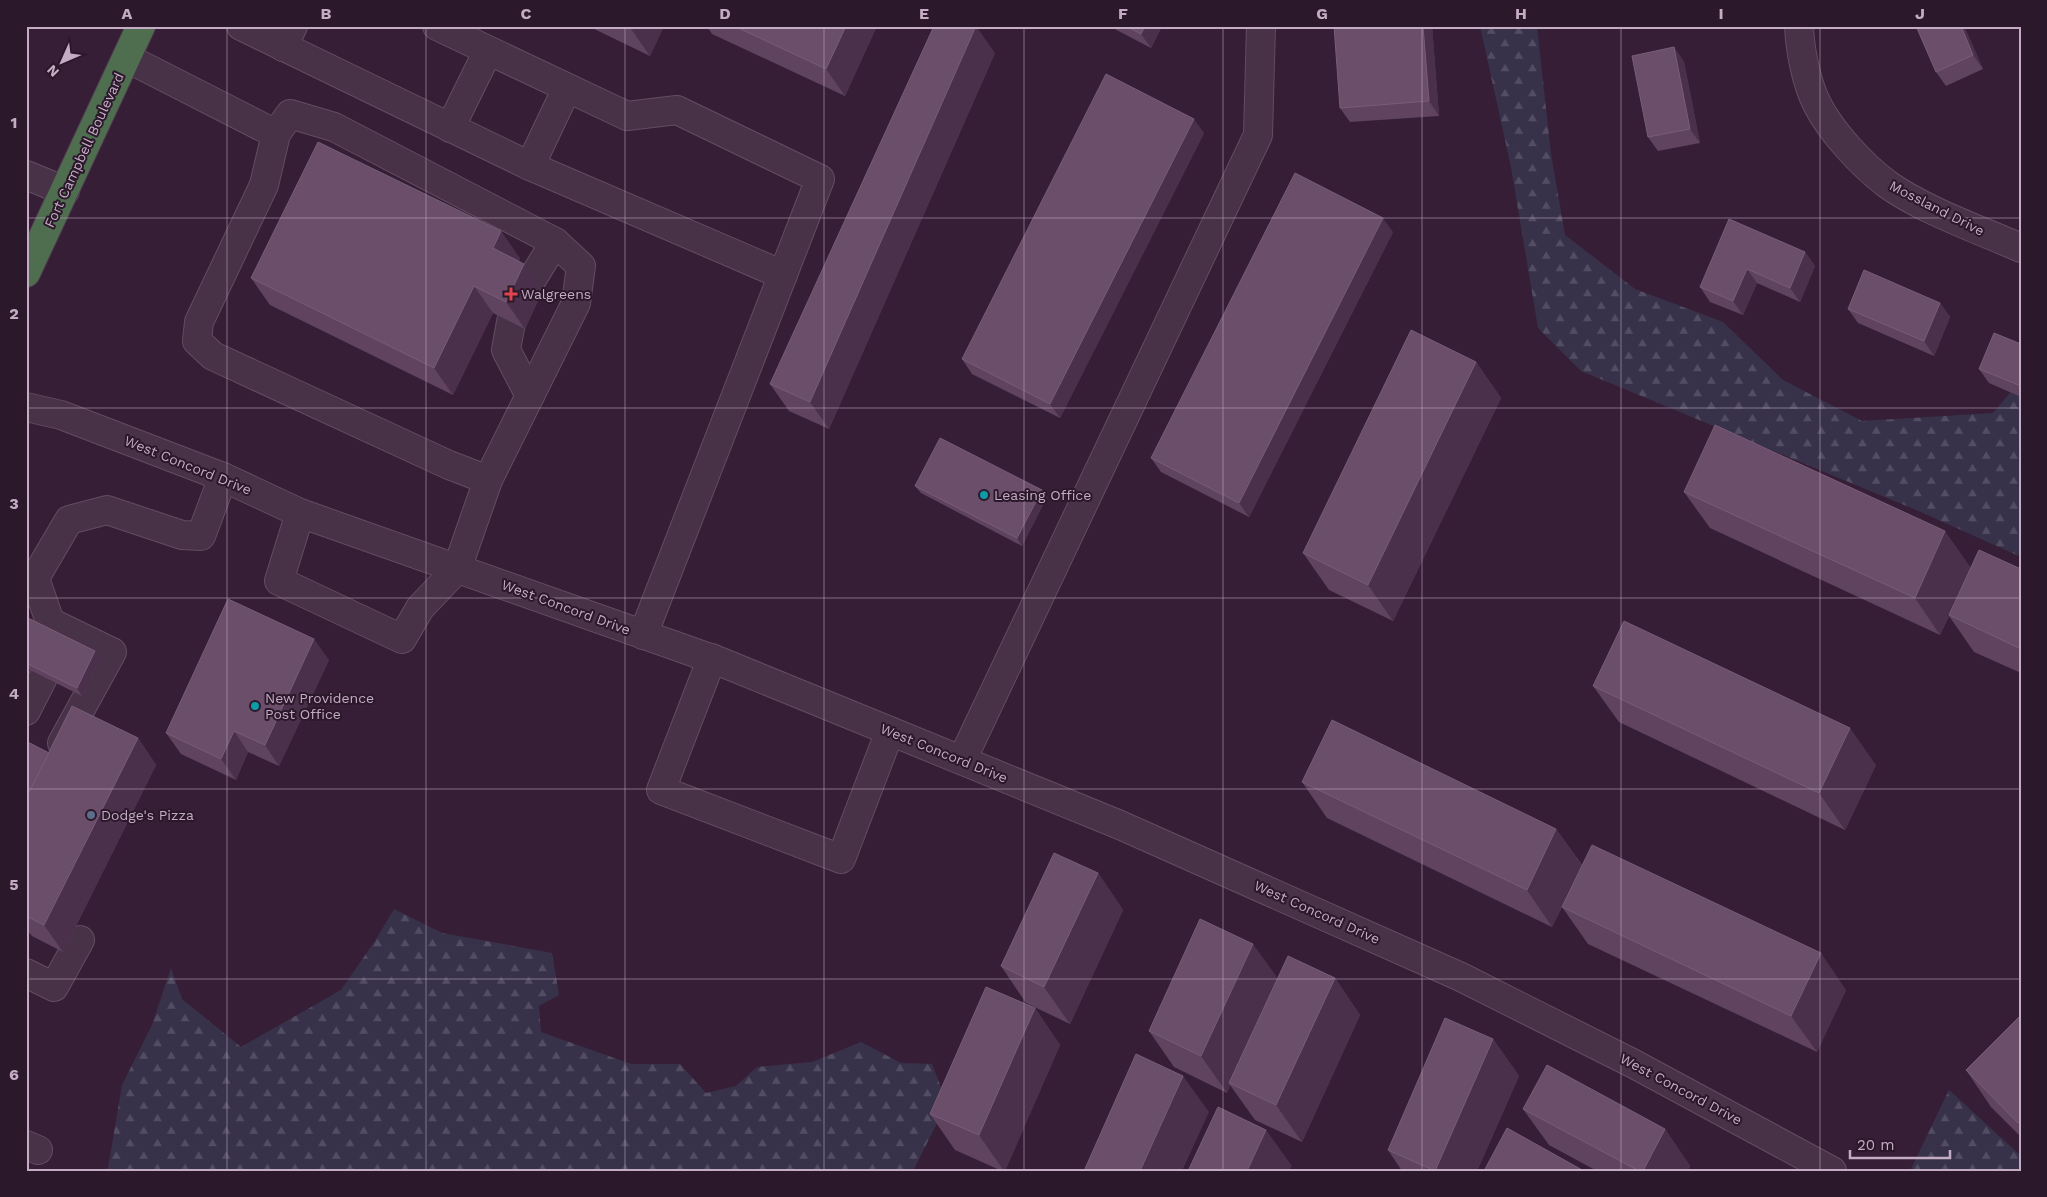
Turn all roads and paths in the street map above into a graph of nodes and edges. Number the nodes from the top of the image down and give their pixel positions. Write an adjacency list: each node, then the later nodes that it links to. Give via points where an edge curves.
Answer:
1 (142, 26): 8 (highway, Fort Campbell Boulevard)
2 (240, 26): 6 (street)
3 (437, 26): 7 (street)
4 (1261, 26): 34 (street, via 1258,135)
5 (1799, 26): 16 (street, Mossland Drive, via 1800,50 1817,104 1852,153 1888,184 1936,211)
6 (288, 37): 10 (street)
7 (488, 51): 9 (street); 10 (street)
8 (127, 58): 11 (street); 14 (highway, Fort Campbell Boulevard)
9 (567, 88): 12 (street); 18 (street, via 627,116 677,110 820,179)
10 (450, 128): 12 (street)
11 (276, 134): 15 (street, via 290,114 334,127); 24 (street, via 264,184 198,322 197,341 214,356)
12 (530, 166): 18 (street)
13 (26, 175): 14 (street)
14 (65, 191): 17 (highway, Fort Campbell Boulevard)
15 (555, 242): 19 (street); 21 (street, via 581,266 576,303)
16 (2021, 248)
17 (26, 273)
18 (784, 275): 29 (street)
19 (529, 284)
20 (511, 322): 21 (street, via 506,350)
21 (530, 396): 24 (street)
22 (26, 407): 23 (street, West Concord Drive, via 61,416)
23 (223, 477): 25 (street, West Concord Drive); 27 (street, via 201,536 182,535 107,510 69,520)
24 (488, 480): 26 (street)
25 (300, 513): 26 (street, West Concord Drive); 26 (street, via 279,581 402,639 420,608)
26 (457, 568): 29 (street, West Concord Drive)
27 (33, 589): 28 (street, via 50,622)
28 (67, 630): 31 (street); 33 (street, via 112,652)
29 (643, 634): 30 (street, West Concord Drive)
30 (712, 658): 32 (street, West Concord Drive); 32 (street, via 661,790 841,859)
31 (26, 711)
32 (890, 731): 34 (street, West Concord Drive)
33 (53, 760)
34 (962, 760): 37 (street, West Concord Drive, via 1120,824 1461,978 1634,1064)
35 (80, 940): 36 (street, via 54,987)
36 (26, 973)
37 (1832, 1171)

